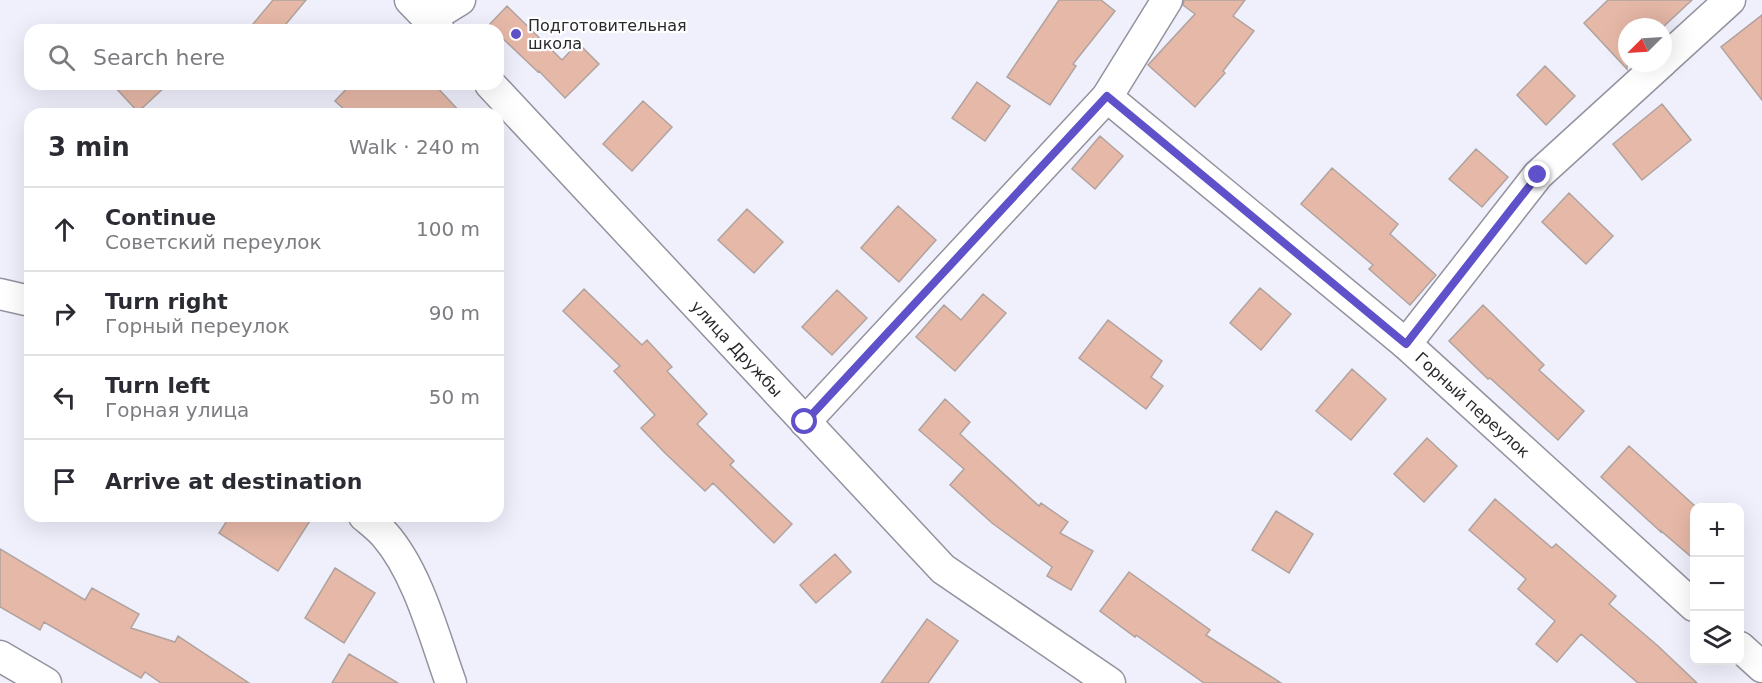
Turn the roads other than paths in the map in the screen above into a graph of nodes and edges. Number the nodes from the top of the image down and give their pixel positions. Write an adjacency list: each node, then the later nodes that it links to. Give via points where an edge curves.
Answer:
1 (460, 0): 4 (street)
2 (1167, 0): 8 (street)
3 (1730, 0): 5 (street)
4 (426, 16)
5 (1672, 53)
6 (1651, 72): 11 (street, via 1538,175)
7 (496, 90): 12 (street, улица Дружбы)
8 (1107, 96): 11 (street, Горный переулок); 12 (street)
9 (0, 294): 10 (street)
10 (24, 300)
11 (1406, 344): 14 (street, Горный переулок)
12 (805, 422): 20 (street, улица Дружбы, via 943,569)
13 (371, 522): 19 (street, via 402,558 417,588)
14 (1690, 601)
15 (1744, 651): 17 (street)
16 (0, 656): 18 (street)
17 (1762, 667)
18 (46, 683)
19 (450, 683)
20 (1110, 683)

